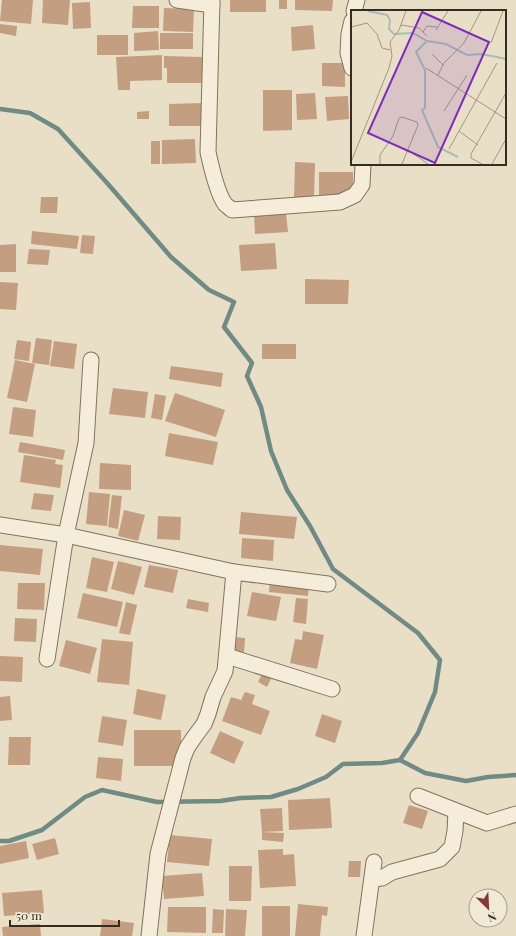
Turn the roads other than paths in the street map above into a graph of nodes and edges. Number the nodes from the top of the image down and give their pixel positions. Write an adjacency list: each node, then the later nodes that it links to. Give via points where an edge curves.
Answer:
1 (177, 0): 3 (street)
2 (357, 0): 4 (street)
3 (212, 2): 7 (street, via 208,152 212,170 226,204 232,210 340,202 355,195 362,185)
4 (354, 10)
5 (351, 25): 6 (street, via 348,53)
6 (351, 64)
7 (363, 165)
8 (91, 360): 10 (street, via 86,443)
9 (0, 525): 10 (street)
10 (66, 535): 11 (street); 14 (street)
11 (234, 572): 12 (street); 13 (street)
12 (328, 584)
13 (227, 656): 15 (street); 21 (street, via 225,671 204,724 183,758 158,854)
14 (47, 658)
15 (332, 689)
16 (418, 796): 17 (street)
17 (456, 811): 18 (street, via 487,823); 20 (street, via 456,831 452,847 440,859)
18 (516, 814)
19 (374, 862): 20 (street)
20 (372, 880): 22 (street)
21 (149, 936)
22 (364, 936)

